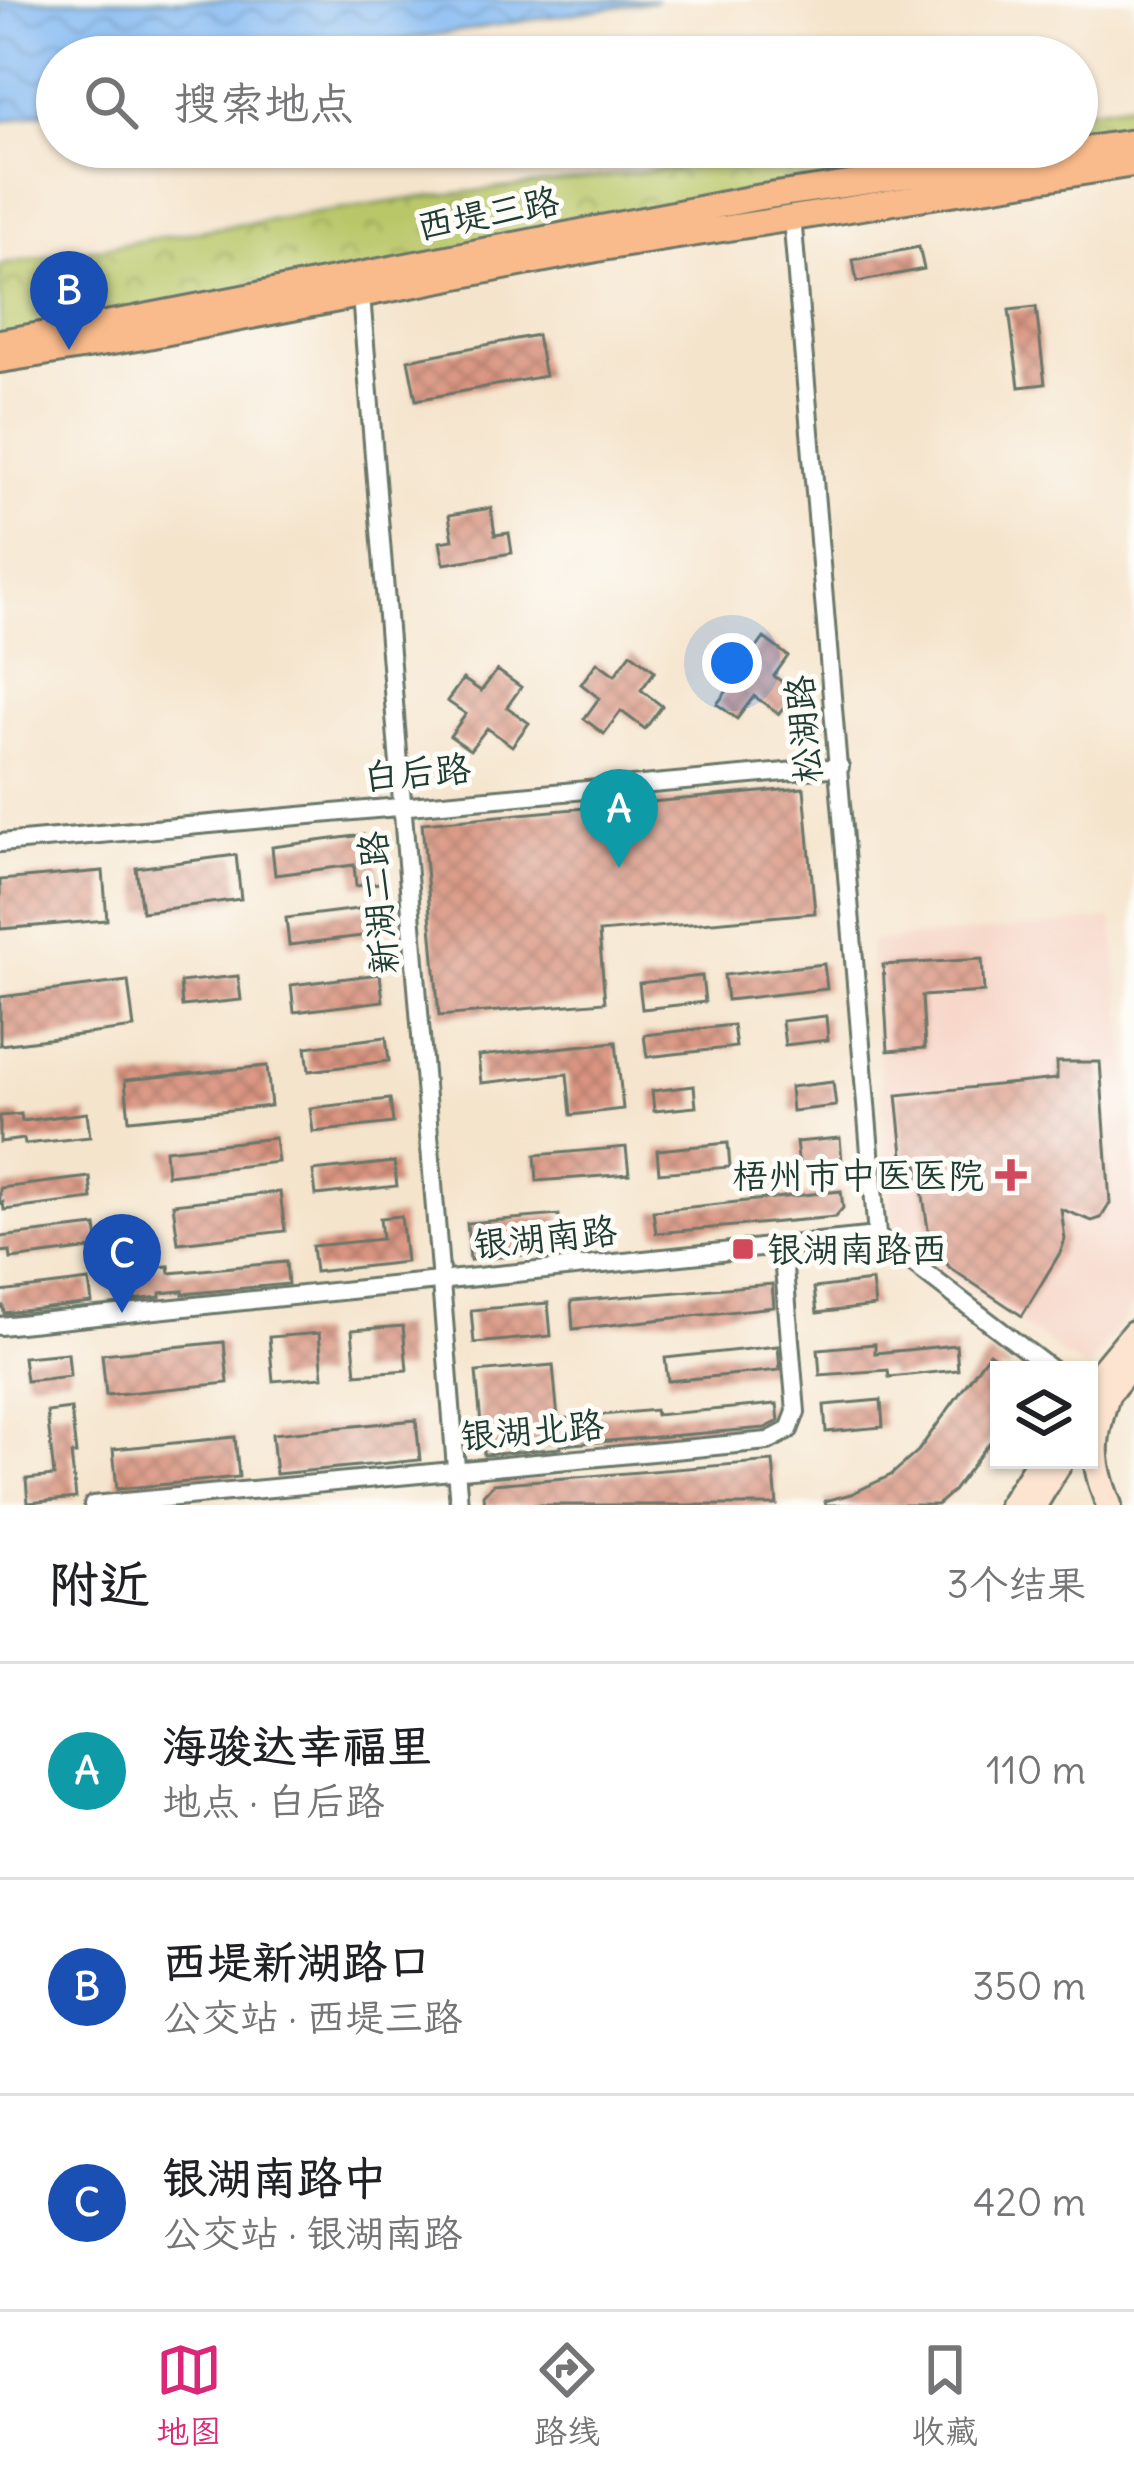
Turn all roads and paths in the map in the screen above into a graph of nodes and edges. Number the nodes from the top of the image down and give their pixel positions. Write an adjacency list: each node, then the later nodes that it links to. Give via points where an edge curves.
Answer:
1 (1134, 142): 2 (main road, 西堤三路)
2 (1098, 147)
3 (1134, 164): 5 (main road, 西堤三路)
4 (958, 168): 7 (main road, 西堤三路, via 755,198)
5 (792, 216): 6 (main road, 西堤三路); 9 (street, 松湖路)
6 (361, 295): 8 (main road, 西堤三路); 10 (street, 新湖二路)
7 (0, 342)
8 (0, 360)
9 (840, 767): 10 (street, 白后路); 12 (street, 松湖路)
10 (404, 806): 11 (street, 白后路); 14 (street, 新湖二路)
11 (0, 843)
12 (877, 1236): 13 (street, 银湖南路); 17 (street)
13 (782, 1245): 14 (street, 银湖南路); 23 (street, 银湖北路, via 796,1412 789,1430 768,1441)
14 (442, 1280): 15 (street, 银湖南路); 23 (street, 新湖二路)
15 (0, 1326)
16 (1134, 1333): 19 (main road)
17 (1040, 1361)
18 (1134, 1361): 19 (main road)
19 (1098, 1390)
20 (1098, 1465): 28 (main road)
21 (1034, 1469): 26 (main road)
22 (1056, 1469): 27 (main road)
23 (456, 1470): 24 (street, 银湖北路); 25 (street, 新湖二路)
24 (93, 1505)
25 (459, 1505)
26 (1011, 1505)
27 (1034, 1505)
28 (1109, 1505)

